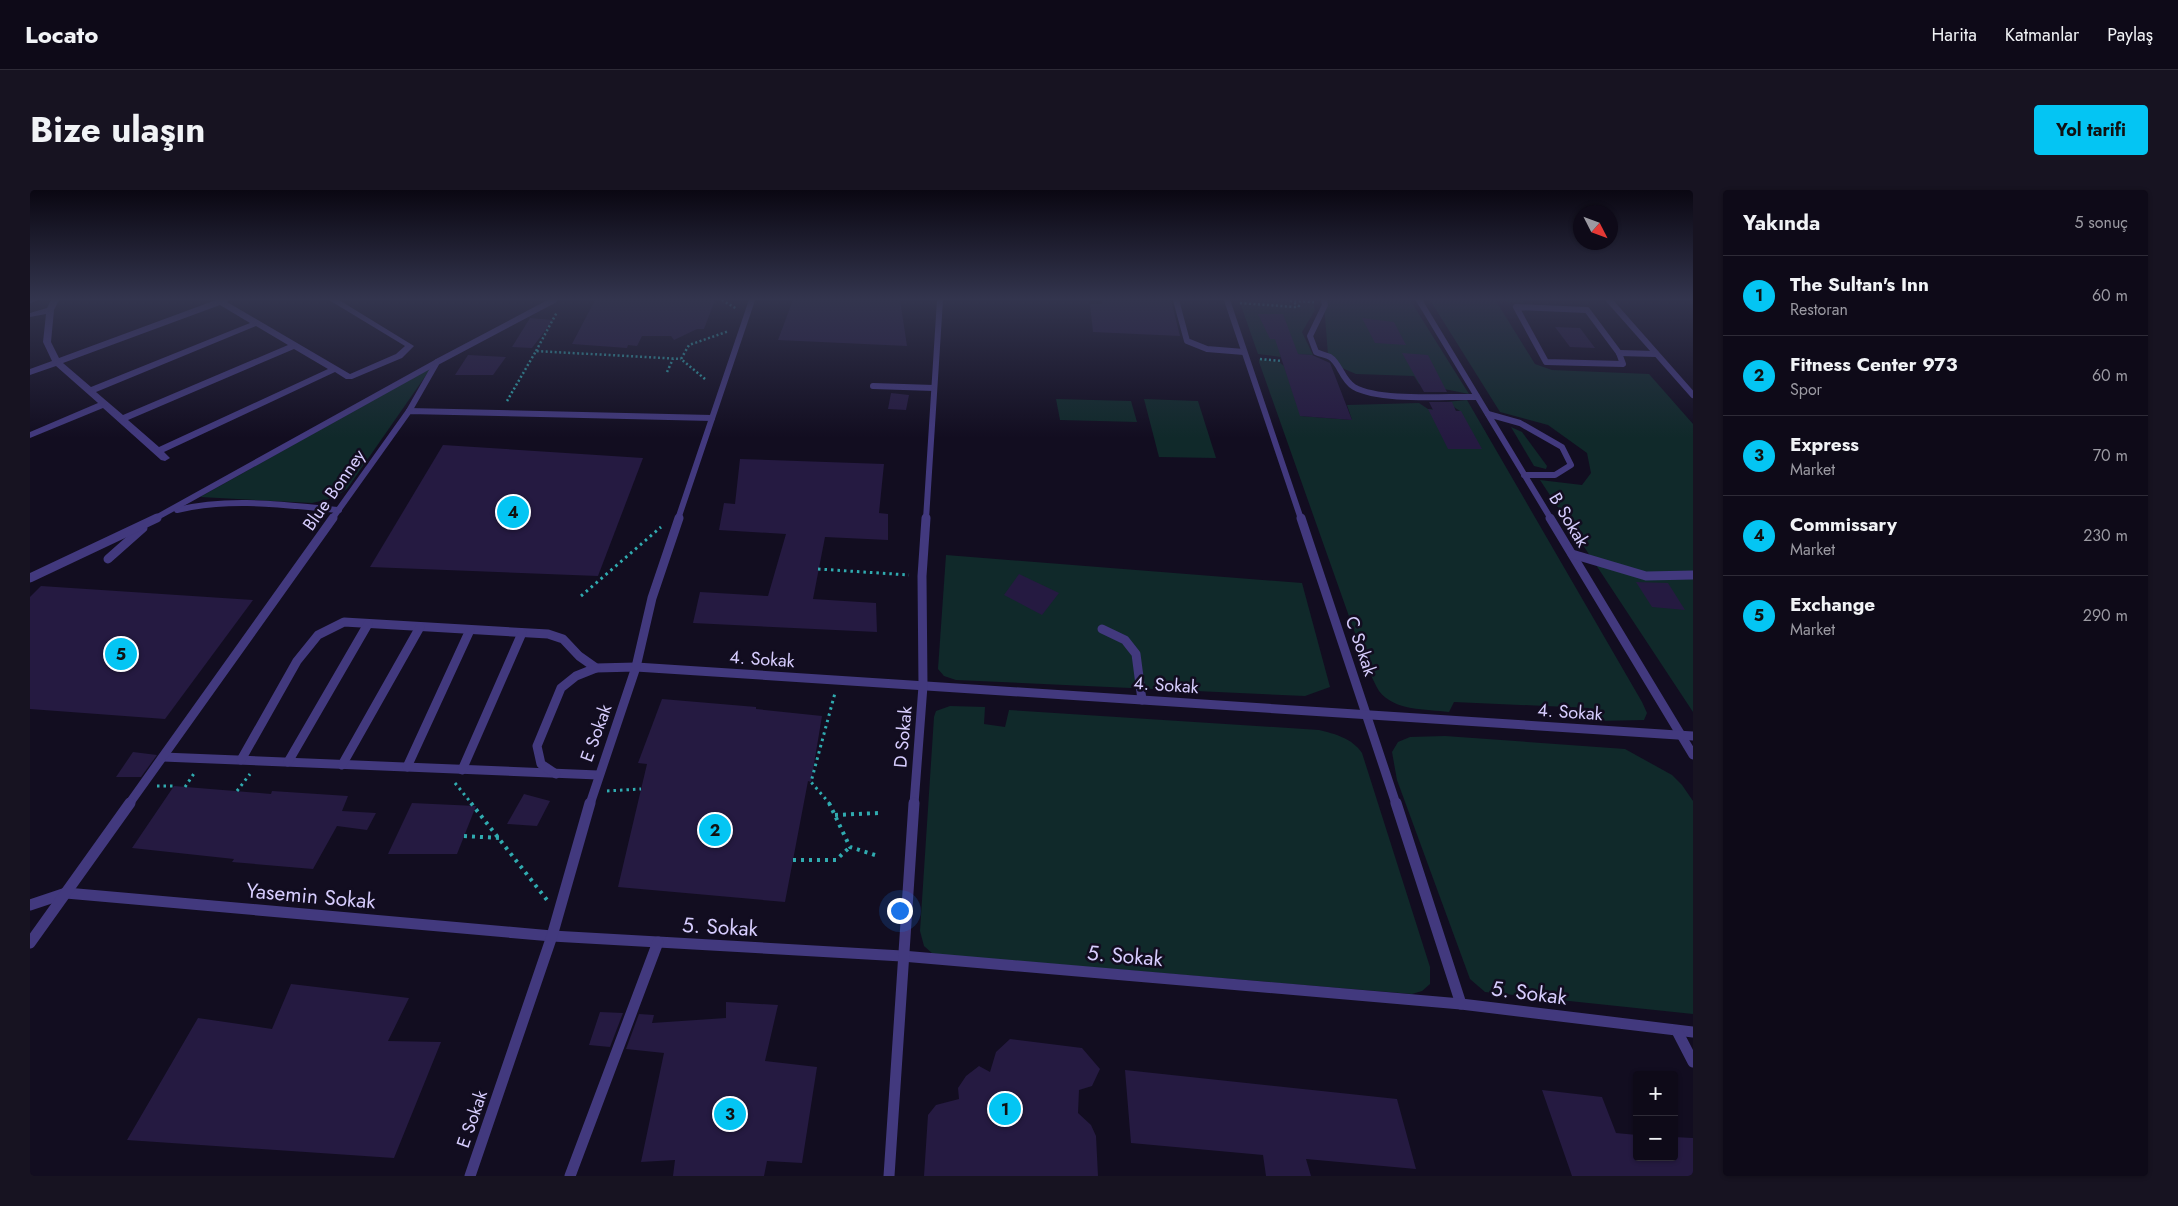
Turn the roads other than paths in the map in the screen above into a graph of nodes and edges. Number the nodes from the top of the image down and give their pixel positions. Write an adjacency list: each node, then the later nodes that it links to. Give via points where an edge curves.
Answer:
1 (49, 346): 19 (street)
2 (101, 346): 19 (street)
3 (200, 346): 25 (street)
4 (295, 346): 21 (street); 32 (street)
5 (410, 346): 21 (street, via 399,356 349,377)
6 (468, 346): 20 (lane)
7 (736, 346): 31 (lane, E Sokak)
8 (937, 346): 24 (lane, D Sokak)
9 (1195, 346): 18 (lane)
10 (1242, 346): 18 (lane, C Sokak)
11 (1314, 346): 27 (lane, via 1316,352 1332,358 1342,376 1355,388 1376,393)
12 (1447, 346): 27 (lane, B Sokak)
13 (1537, 346): 16 (lane, via 1546,362 1623,364)
14 (1614, 346): 16 (lane)
15 (1649, 346): 17 (lane)
16 (1619, 353): 17 (lane)
17 (1656, 354): 26 (lane)
18 (1245, 355): 50 (lane, C Sokak)
19 (57, 362): 22 (street); 25 (street)
20 (438, 362): 29 (lane); 36 (lane)
21 (335, 369): 32 (street, via 161,454)
22 (30, 372)
23 (873, 386): 24 (lane)
24 (934, 388): 48 (lane, D Sokak, via 922,576)
25 (90, 391): 28 (street)
26 (1693, 395)
27 (1477, 397): 30 (lane, B Sokak)
28 (104, 404): 32 (street); 33 (street)
29 (408, 411): 31 (lane); 35 (lane, Blue Bonney)
30 (1488, 414): 34 (lane, B Sokak); 34 (lane, via 1520,423 1562,447 1571,465 1555,475)
31 (712, 418): 46 (lane, E Sokak, via 652,598)
32 (122, 420)
33 (30, 435)
34 (1524, 475): 37 (lane, B Sokak)
35 (339, 510): 36 (lane, via 225,501 194,505); 54 (lane, Blue Bonney)
36 (151, 521): 38 (lane); 40 (lane)
37 (1572, 554): 39 (lane, via 1646,576); 51 (lane, B Sokak)
38 (108, 559)
39 (1693, 575)
40 (30, 578)
41 (368, 624): 42 (lane); 55 (lane, via 344,622 318,635 296,661); 56 (lane)
42 (420, 627): 44 (lane); 57 (lane)
43 (1102, 629): 49 (lane, via 1125,640 1136,654)
44 (470, 630): 45 (lane); 58 (lane)
45 (522, 633): 47 (lane, via 548,634 562,639); 59 (lane)
46 (636, 667): 47 (lane, 4. Sokak); 48 (lane, 4. Sokak); 61 (lane, E Sokak)
47 (596, 668): 60 (lane, via 576,676 561,688 537,746 541,764)
48 (923, 686): 49 (lane, 4. Sokak); 68 (lane, D Sokak)
49 (1142, 700): 50 (lane, 4. Sokak)
50 (1367, 715): 51 (lane, 4. Sokak); 69 (lane, C Sokak)
51 (1682, 736): 52 (lane, 4. Sokak); 53 (lane, B Sokak)
52 (1693, 736)
53 (1693, 755)
54 (163, 757): 55 (lane); 62 (lane, Blue Bonney)
55 (241, 760): 56 (lane)
56 (288, 762): 57 (lane)
57 (342, 765): 58 (lane)
58 (406, 767): 59 (lane)
59 (462, 770): 60 (lane)
60 (556, 774): 61 (lane)
61 (598, 775): 65 (lane, E Sokak)
62 (109, 834): 63 (lane)
63 (66, 893): 64 (lane); 65 (lane, Yasemin Sokak); 67 (lane)
64 (30, 905)
65 (552, 936): 66 (lane, 5. Sokak); 73 (lane, E Sokak)
66 (658, 942): 68 (lane, 5. Sokak); 74 (lane)
67 (30, 943)
68 (902, 956): 69 (lane, 5. Sokak); 75 (lane, D Sokak)
69 (1461, 1004): 70 (lane, 5. Sokak)
70 (1677, 1031): 71 (lane, 5. Sokak); 72 (lane)
71 (1693, 1032)
72 (1693, 1062)
73 (470, 1176)
74 (570, 1176)
75 (888, 1176)

